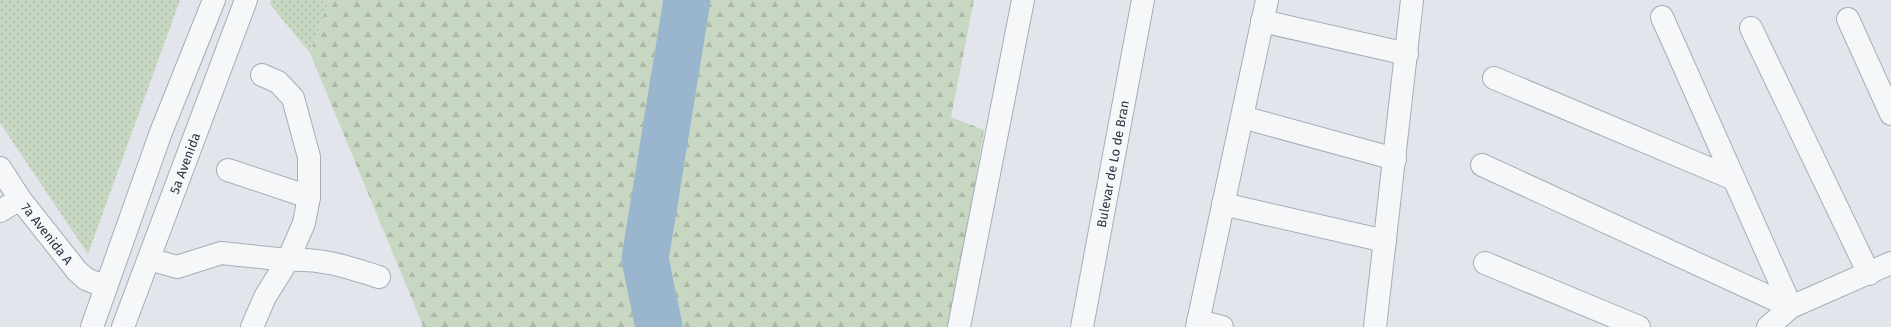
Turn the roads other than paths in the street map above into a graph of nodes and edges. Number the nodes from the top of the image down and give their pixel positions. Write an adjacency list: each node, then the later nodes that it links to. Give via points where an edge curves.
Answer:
1 (214, 0): 32 (street, via 161,132)
2 (246, 0): 26 (street, 5a Avenida)
3 (1023, 0): 38 (street)
4 (1143, 0): 39 (street, Bulevar de Lo de Bran)
5 (1267, 0): 9 (street)
6 (1412, 0): 11 (street)
7 (1662, 17): 20 (street)
8 (1848, 19): 14 (street)
9 (1262, 21): 11 (street); 15 (street)
10 (1751, 28): 30 (street)
11 (1407, 54): 16 (street)
12 (262, 74): 21 (street, via 278,82 293,98 309,157)
13 (1494, 78): 20 (street)
14 (1891, 114)
15 (1242, 117): 16 (street); 23 (street)
16 (1395, 159): 25 (street)
17 (1482, 165): 33 (street)
18 (0, 168): 22 (street, 7a Avenida A)
19 (228, 170): 21 (street)
20 (1734, 179): 33 (street)
21 (309, 197): 27 (street, via 304,223)
22 (20, 199): 24 (street); 32 (street, 7a Avenida A, via 77,271 86,279)
23 (1223, 204): 25 (street); 34 (street)
24 (0, 211)
25 (1385, 241): 41 (street)
26 (149, 259): 27 (street, via 177,267 221,253); 36 (street, 5a Avenida)
27 (288, 260): 31 (street, via 329,262); 37 (street, via 265,297)
28 (1485, 263): 42 (street)
29 (1891, 263): 30 (street)
30 (1869, 274): 33 (street)
31 (379, 277)
32 (106, 287): 35 (street)
33 (1791, 307): 43 (street)
34 (1197, 324): 40 (street)
35 (92, 327)
36 (123, 327)
37 (252, 327)
38 (958, 327)
39 (1082, 327)
40 (1222, 327)
41 (1375, 327)
42 (1639, 327)
43 (1768, 327)

